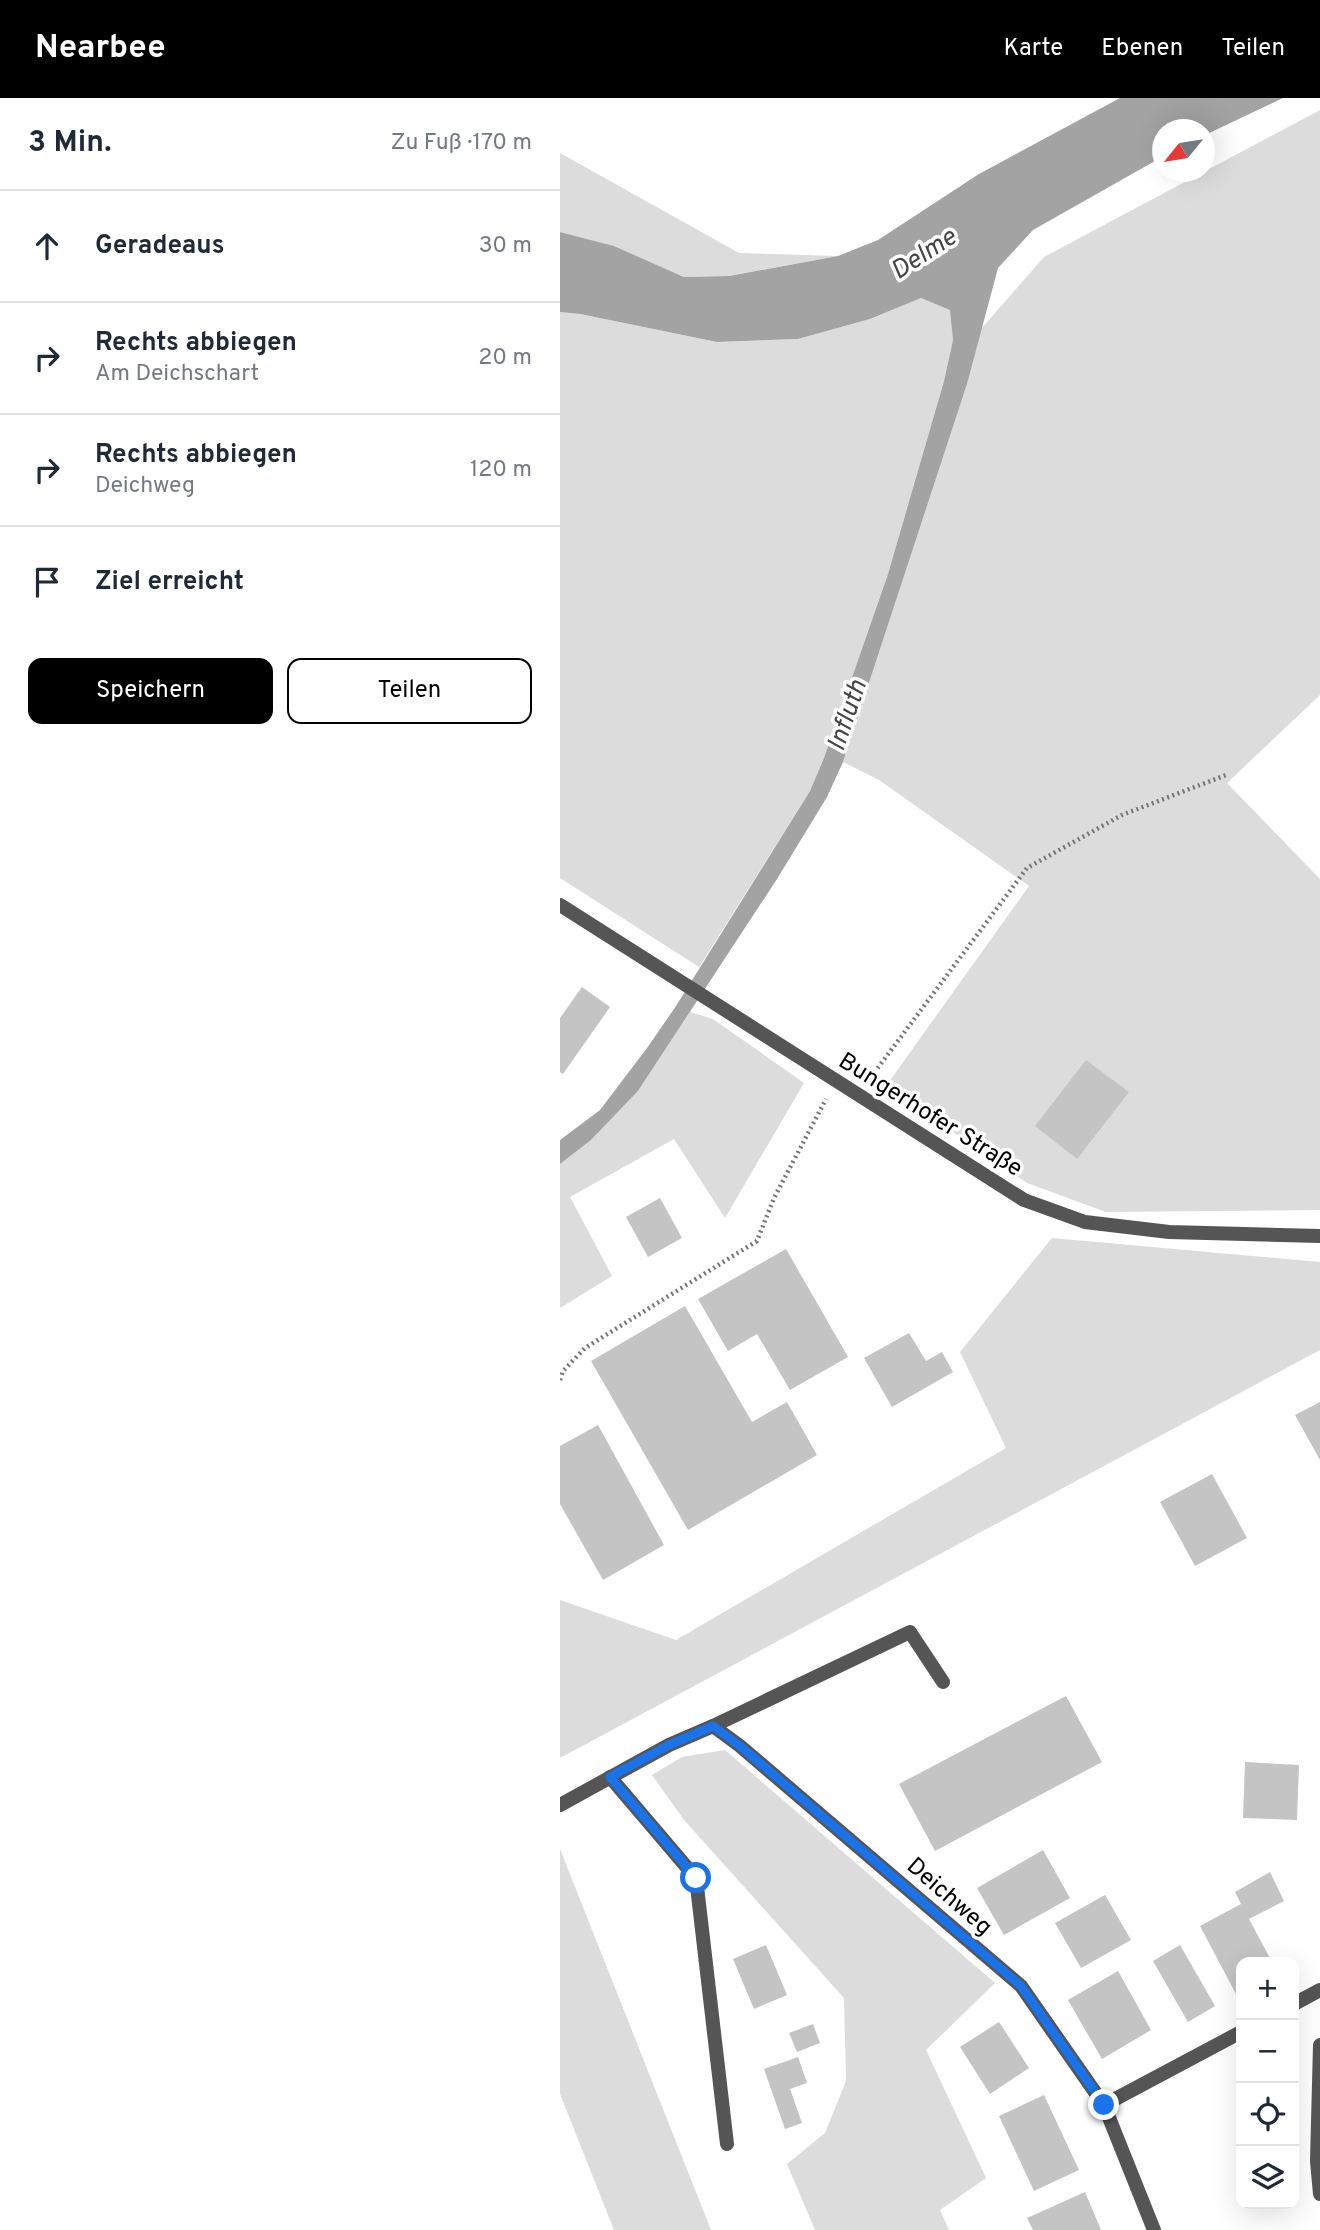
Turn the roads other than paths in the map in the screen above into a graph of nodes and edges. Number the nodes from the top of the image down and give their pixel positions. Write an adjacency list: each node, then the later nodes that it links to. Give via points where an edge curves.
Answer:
1 (560, 905): 2 (street, Bungerhofer Straße, via 1024,1200 1085,1222 1169,1233)
2 (1320, 1237)
3 (943, 1682): 4 (street, via 910,1632)
4 (713, 1726): 5 (street); 11 (street, Deichweg, via 1021,1986)
5 (610, 1777): 6 (street); 12 (street, via 696,1878)
6 (560, 1805)
7 (1320, 1990): 8 (street)
8 (1299, 2001)
9 (1236, 2035): 11 (street)
10 (1320, 2045): 13 (street)
11 (1104, 2105): 14 (street, Deichweg)
12 (727, 2144)
13 (1320, 2194)
14 (1154, 2230)

